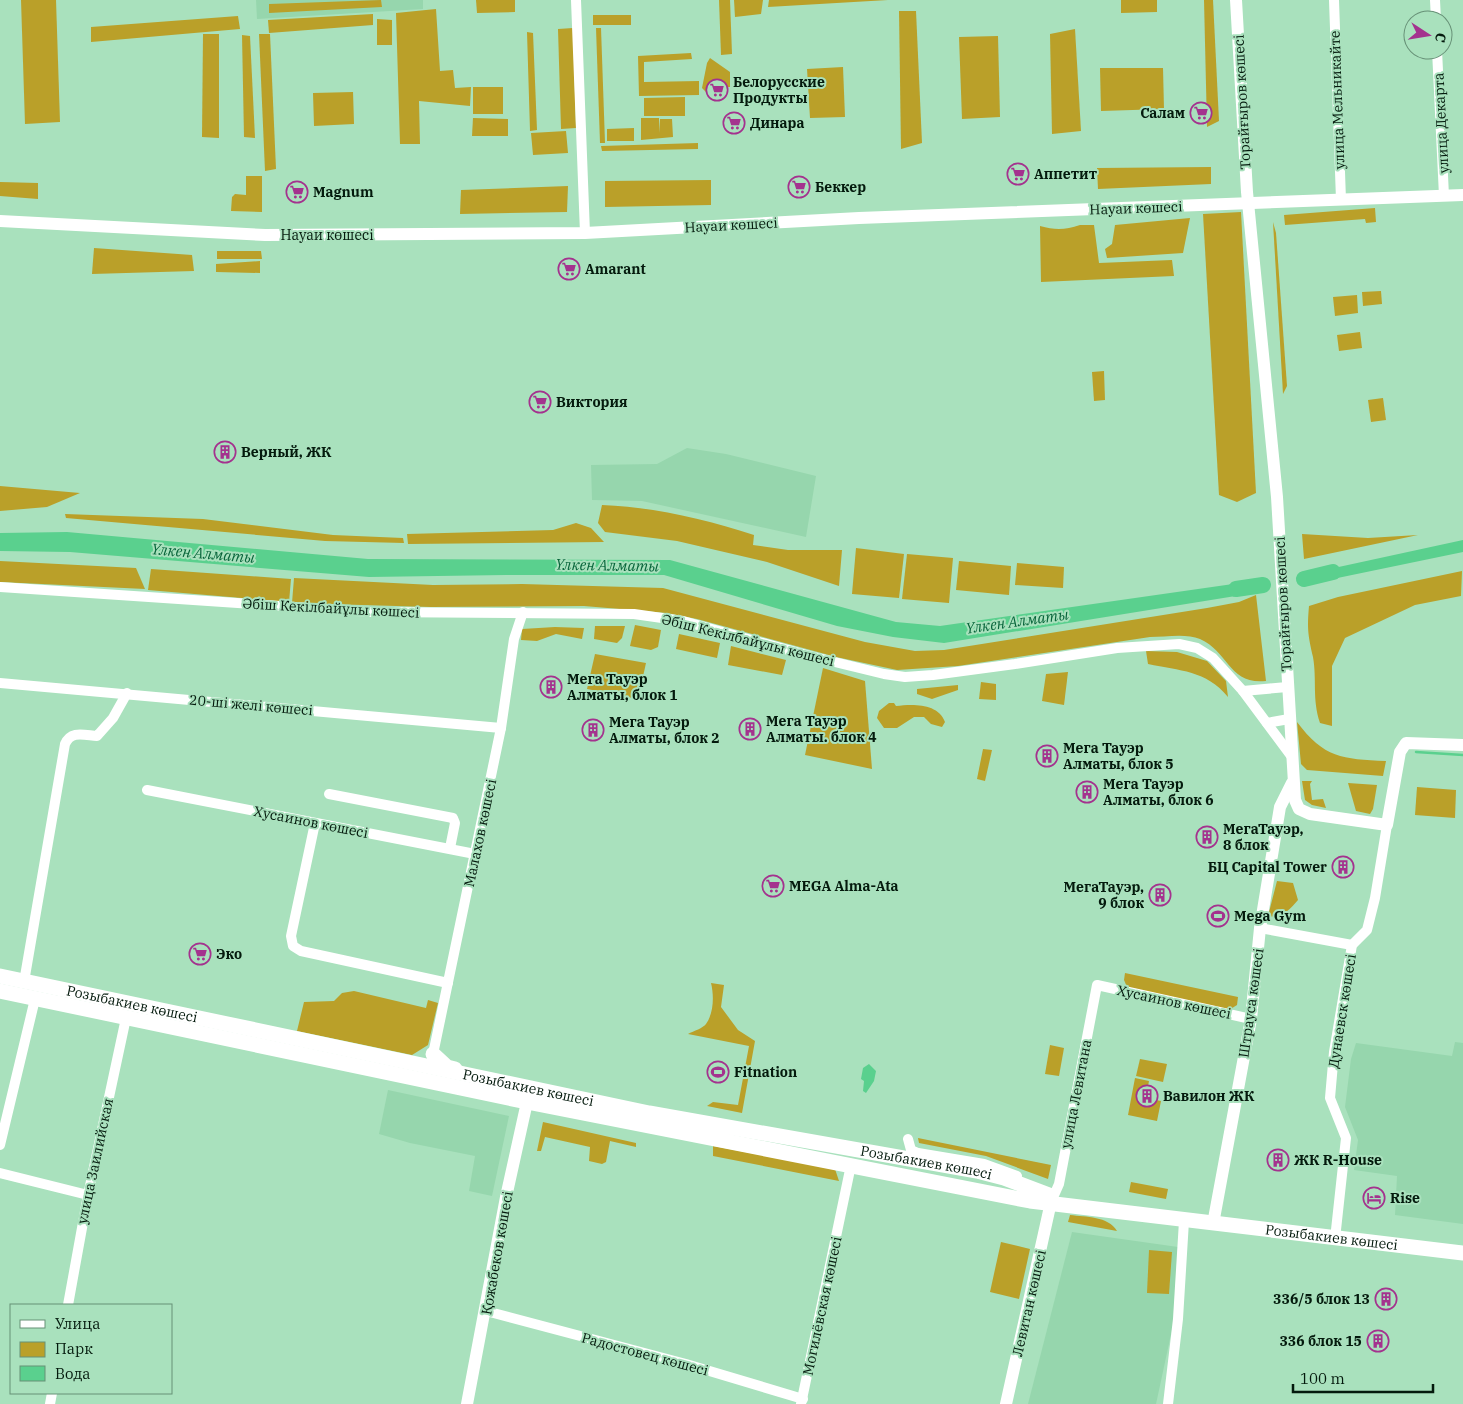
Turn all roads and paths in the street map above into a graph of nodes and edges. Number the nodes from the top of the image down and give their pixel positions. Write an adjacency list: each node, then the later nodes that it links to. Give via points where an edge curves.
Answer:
1 (576, 0): 10 (street)
2 (1236, 0): 8 (street, Торайғыров көшесі)
3 (1334, 0): 7 (street, улица Мельникайте)
4 (1437, 60): 6 (street, улица Декарта)
5 (1463, 195): 6 (street, Науаи көшесі)
6 (1444, 196): 7 (street, Науаи көшесі)
7 (1341, 200): 8 (street, Науаи көшесі)
8 (1248, 204): 10 (street, Науаи көшесі, via 859,218); 14 (street, Торайғыров көшесі, via 1272,458)
9 (0, 220): 10 (street, Науаи көшесі, via 265,235)
10 (585, 233)
11 (0, 587): 12 (street, Әбіш Кекілбайұлы көшесі, via 370,612)
12 (523, 612): 15 (street, Әбіш Кекілбайұлы көшесі, via 634,614 683,621 905,677 933,676 1117,648 1179,644 1198,648 1213,658); 19 (street, Малахов көшесі, via 514,640)
13 (0, 683): 16 (street, 20-ші желі көшесі)
14 (1287, 683): 15 (street); 17 (street, Торайғыров көшесі)
15 (1243, 691): 18 (street, Әбіш Кекілбайұлы көшесі)
16 (127, 693): 19 (street, 20-ші желі көшесі); 32 (street, via 113,718 97,736 73,734 64,744)
17 (1289, 719): 18 (street); 21 (street, Торайғыров көшесі)
18 (1266, 723): 21 (street, Әбіш Кекілбайұлы көшесі)
19 (501, 728): 28 (street, Малахов көшесі)
20 (1463, 745): 26 (street, Дунаевск көшесі, via 1406,743 1399,758)
21 (1292, 757): 22 (street, Торайғыров көшесі)
22 (1292, 783): 26 (street, Торайғыров көшесі, via 1299,808 1310,814); 29 (street, Штрауса көшесі, via 1280,807)
23 (148, 790): 25 (street, Хусаинов көшесі)
24 (329, 794): 27 (street, via 453,818)
25 (315, 823): 27 (street, Хусаинов көшесі); 33 (street, via 291,936 293,946 301,951)
26 (1387, 825): 30 (street, Дунаевск көшесі, via 1367,930)
27 (450, 848): 28 (street, Хусаинов көшесі)
28 (475, 854): 33 (street, Малахов көшесі)
29 (1260, 928): 30 (street); 38 (street, Штрауса көшесі)
30 (1352, 945): 49 (street, Дунаевск көшесі, via 1334,1052 1330,1098 1346,1138)
31 (0, 976): 32 (main road, Розыбакиев көшесі)
32 (24, 982): 39 (main road, Розыбакиев көшесі)
33 (448, 983): 39 (street, Малахов көшесі)
34 (1097, 985): 38 (street, Хусаинов көшесі); 46 (street, улица Левитана, via 1059,1184)
35 (0, 991): 36 (main road, Розыбакиев көшесі)
36 (35, 999): 37 (main road, Розыбакиев көшесі); 42 (street)
37 (126, 1018): 39 (main road, Розыбакиев көшесі); 45 (street, улица Заилийская)
38 (1251, 1019): 48 (street, Штрауса көшесі)
39 (430, 1068): 40 (main road, Розыбакиев көшесі); 40 (main road, Розыбакиев көшесі, via 447,1067 479,1074 512,1085)
40 (528, 1096): 43 (main road, Розыбакиев көшесі); 46 (main road, Розыбакиев көшесі, via 670,1117 977,1171 1029,1187); 52 (street, Қожабеков көшесі)
41 (908, 1139): 46 (street, via 912,1150 918,1153 1002,1169 1028,1182)
42 (0, 1145)
43 (851, 1165): 46 (main road, Розыбакиев көшесі, via 1030,1201); 53 (street, Могилёвская көшесі)
44 (0, 1173): 45 (street)
45 (88, 1195): 51 (street, улица Заилийская)
46 (1050, 1199): 47 (main road, Розыбакиев көшесі); 55 (street, Левитан көшесі)
47 (1184, 1221): 48 (main road, Розыбакиев көшесі); 56 (street, via 1178,1319)
48 (1213, 1224): 49 (main road, Розыбакиев көшесі)
49 (1335, 1239): 50 (main road, Розыбакиев көшесі)
50 (1463, 1253)
51 (68, 1304)
52 (486, 1311): 53 (street, Радостовец көшесі, via 686,1364); 54 (street, Қожабеков көшесі)
53 (802, 1402)
54 (468, 1404)
55 (1006, 1404)
56 (1168, 1404)

